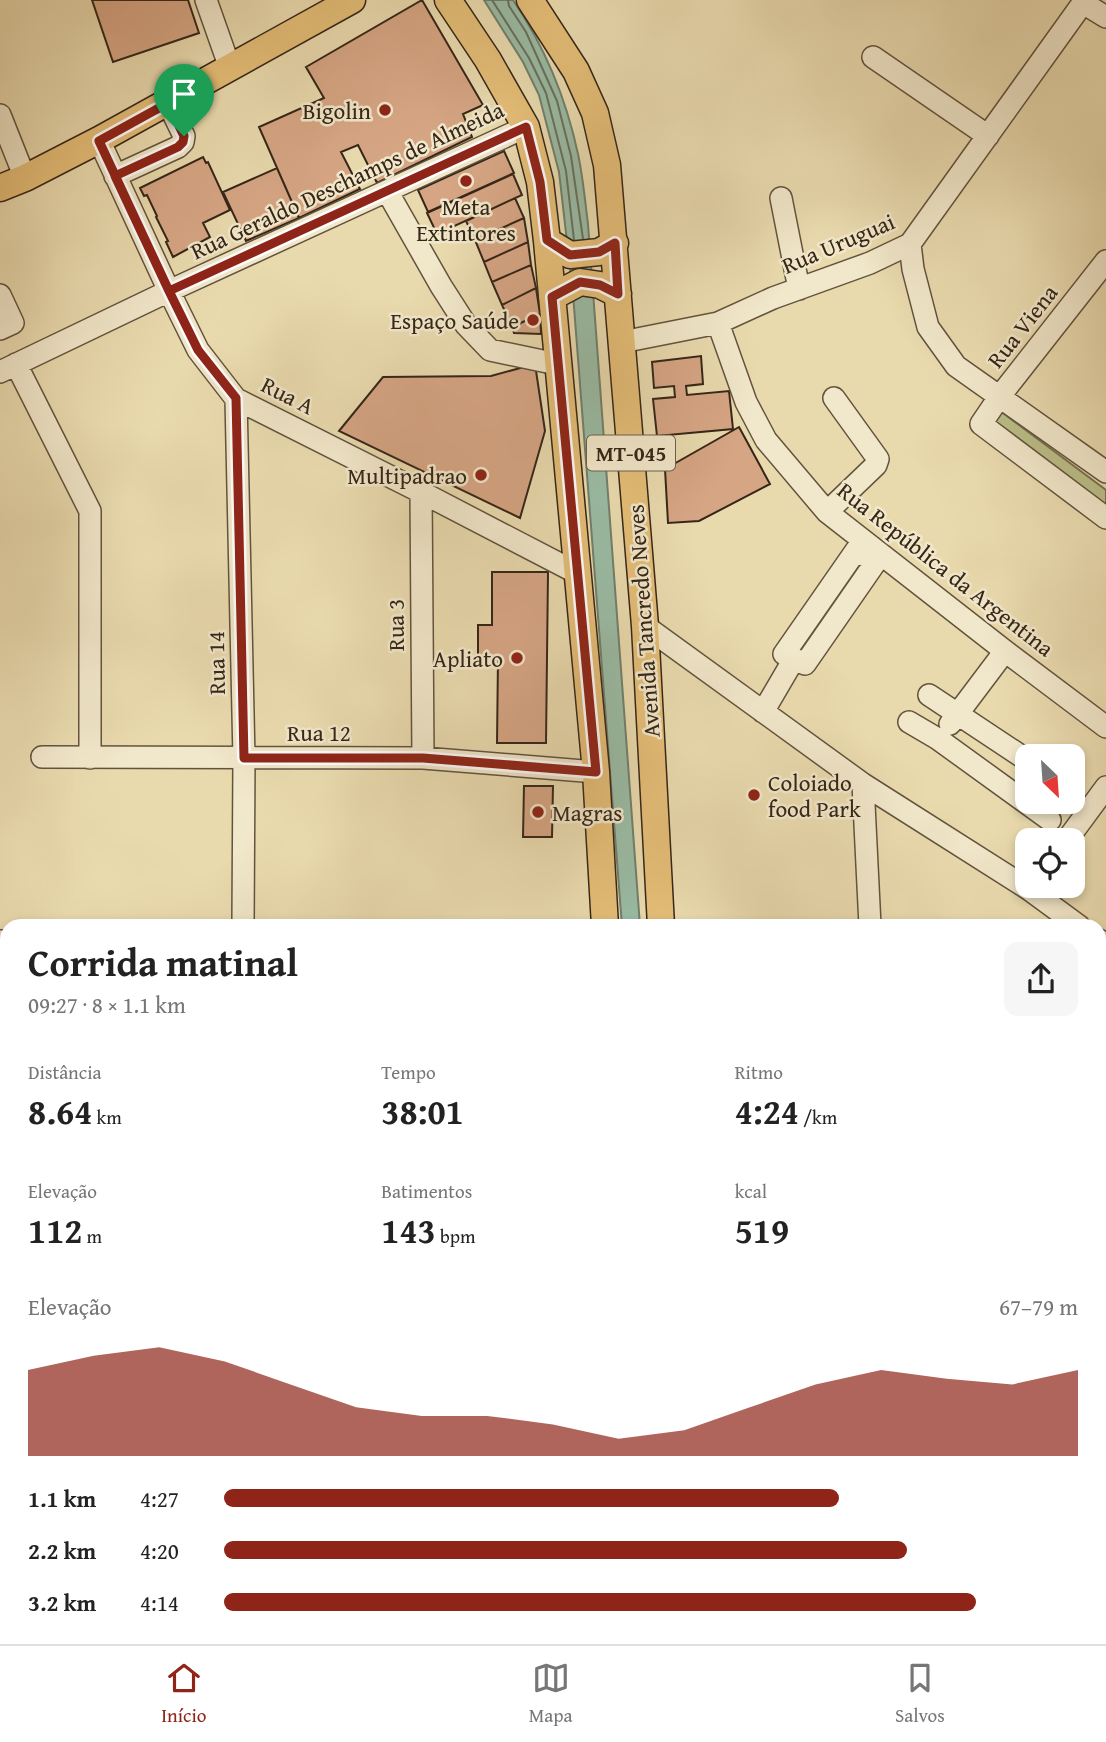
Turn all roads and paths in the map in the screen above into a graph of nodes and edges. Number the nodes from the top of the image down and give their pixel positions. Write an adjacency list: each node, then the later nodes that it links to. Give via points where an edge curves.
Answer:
1 (206, 0): 8 (street)
2 (352, 0): 8 (main road)
3 (448, 0): 11 (main road, MT-045)
4 (530, 0): 21 (main road, Avenida Tancredo Neves / MT-045, via 576,71 595,113 607,165)
5 (1084, 1): 6 (street); 12 (street, Rua Uruguai)
6 (1106, 17)
7 (873, 57): 12 (street)
8 (230, 68): 9 (main road)
9 (168, 103): 13 (main road); 14 (street, via 184,136 181,145)
10 (0, 115): 15 (street)
11 (526, 127): 17 (street, Rua Geraldo Deschamps de Almeida); 19 (main road, MT-045, via 540,182)
12 (988, 136): 20 (street, Rua Uruguai)
13 (99, 141): 14 (street, Rua A); 15 (main road)
14 (115, 176): 25 (street, Rua A)
15 (25, 178): 16 (main road)
16 (0, 188)
17 (387, 191): 25 (street, Rua Geraldo Deschamps de Almeida); 31 (street, via 466,326 490,350)
18 (781, 198): 24 (street)
19 (547, 240): 21 (main road, via 570,255); 27 (main road, MT-045)
20 (911, 244): 24 (street, Rua Uruguai); 33 (street, via 928,327 956,366)
21 (607, 248): 23 (main road, Avenida Tancredo Neves / MT-045)
22 (1104, 268): 33 (street, Rua Viena)
23 (599, 287): 27 (main road); 30 (main road, Avenida Tancredo Neves / MT-045)
24 (799, 289): 28 (street, Rua Uruguai)
25 (169, 291): 32 (street, Rua Geraldo Deschamps de Almeida); 35 (street, Rua A, via 198,350)
26 (0, 295): 29 (street, via 13,323)
27 (552, 297): 31 (main road, MT-045)
28 (718, 323): 30 (street, Rua Uruguai); 38 (street, Rua República da Argentina, via 746,402 766,440)
29 (0, 329)
30 (622, 342): 41 (main road, Avenida Tancredo Neves / MT-045)
31 (558, 364): 40 (main road, MT-045)
32 (8, 368): 52 (street, via 90,511)
33 (1000, 396): 36 (street); 39 (street, Rua Viena, via 981,424)
34 (834, 397): 38 (street, via 878,459)
35 (236, 398): 37 (street, Rua A); 53 (street, Rua 14)
36 (1106, 472)
37 (421, 492): 40 (street, Rua A); 54 (street, Rua 3)
38 (827, 512): 42 (street, Rua República da Argentina)
39 (1106, 518)
40 (578, 573): 55 (main road, MT-045)
41 (645, 626): 45 (street); 65 (main road, Avenida Tancredo Neves / MT-045)
42 (1005, 651): 46 (street); 48 (street, Rua República da Argentina)
43 (794, 659): 43 (street, via 805,664 875,563 856,549 784,654); 45 (street)
44 (929, 695): 46 (street)
45 (763, 712): 56 (street)
46 (958, 714): 49 (street); 50 (street)
47 (909, 722): 49 (street)
48 (1106, 727)
49 (938, 740): 58 (street)
50 (1015, 752)
51 (42, 757): 52 (street, Rua 12)
52 (90, 758): 53 (street, Rua 12)
53 (244, 758): 54 (street, Rua 12); 63 (street, Rua 14)
54 (423, 758): 55 (street, Rua 12)
55 (596, 772): 64 (main road, MT-045)
56 (863, 784): 60 (street); 66 (street)
57 (1106, 787): 59 (street)
58 (1050, 820)
59 (1076, 828)
60 (1015, 879)
61 (1039, 898): 67 (street)
62 (1043, 898): 68 (street)
63 (243, 919)
64 (606, 919)
65 (661, 919)
66 (870, 919)
67 (1046, 919)
68 (1070, 919)

